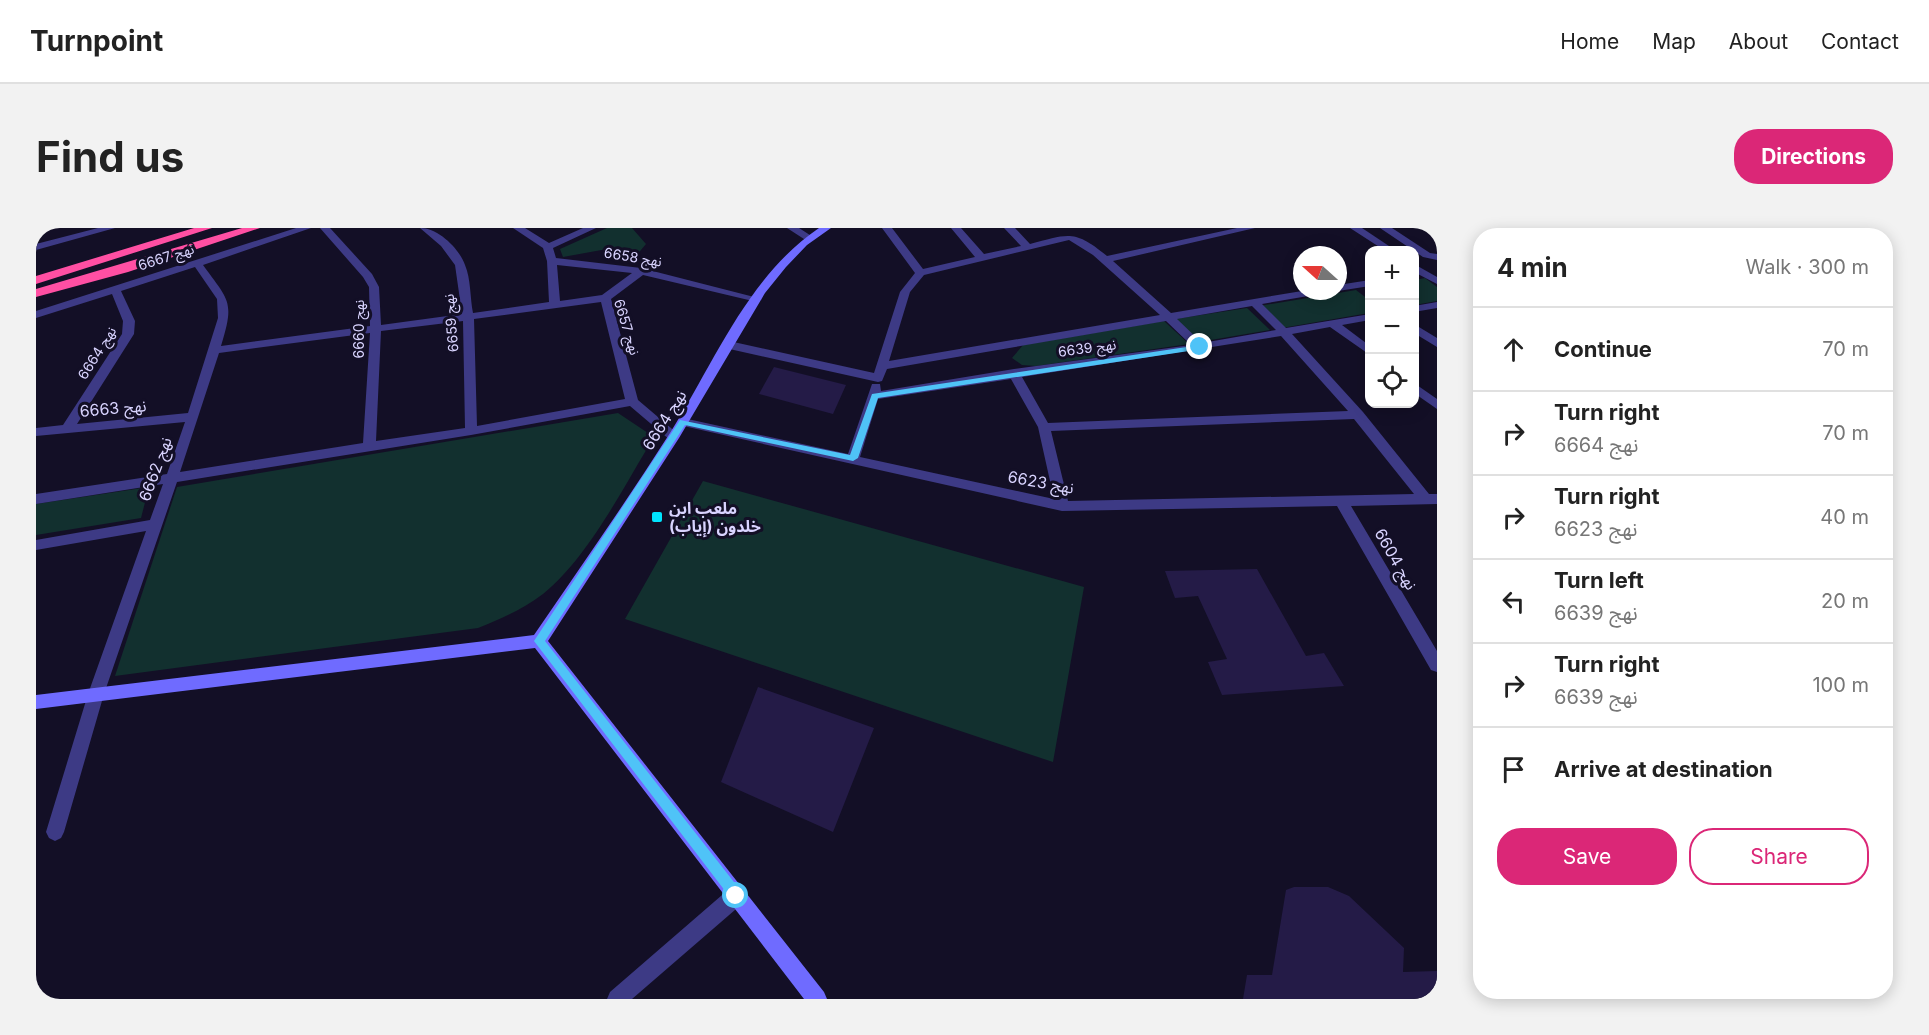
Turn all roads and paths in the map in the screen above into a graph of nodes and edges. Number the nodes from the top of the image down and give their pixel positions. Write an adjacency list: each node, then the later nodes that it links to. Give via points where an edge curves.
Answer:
1 (110, 228): 19 (street)
2 (206, 228): 22 (highway)
3 (254, 228): 28 (highway)
4 (306, 228): 27 (street, نهج 6667)
5 (325, 228): 54 (street, نهج 6660, via 374,287)
6 (425, 228): 50 (street, نهج 6659, via 445,244 460,265)
7 (518, 228): 20 (street)
8 (591, 228): 20 (street)
9 (792, 228): 17 (street)
10 (826, 228): 17 (street, نهج 6664)
11 (887, 228): 31 (street)
12 (956, 228): 24 (street)
13 (1009, 228): 21 (street)
14 (1250, 228): 25 (street)
15 (1355, 228): 18 (street)
16 (1385, 228): 23 (street, via 1427,255)
17 (808, 237): 43 (street, نهج 6664, via 785,259)
18 (1384, 246)
19 (36, 247)
20 (548, 247): 26 (street)
21 (1028, 247): 24 (street); 25 (street, via 1075,238)
22 (120, 255): 30 (highway); 33 (highway)
23 (1437, 257)
24 (982, 258): 31 (street)
25 (1104, 260): 51 (street)
26 (552, 261): 29 (street, نهج 6658); 46 (street)
27 (195, 262): 38 (street, نهج 6667); 61 (street, نهج 6662, via 225,309)
28 (124, 270): 40 (highway); 45 (highway)
29 (641, 271): 42 (street); 43 (street, نهج 6658)
30 (36, 272)
31 (920, 273): 62 (street, via 905,292)
32 (1420, 275): 34 (street)
33 (36, 280)
34 (1437, 281)
35 (1365, 284): 36 (street)
36 (1357, 285): 37 (street); 39 (street)
37 (1347, 287)
38 (115, 290): 49 (street, نهج 6667); 72 (street, نهج 6664, via 129,321 128,334)
39 (1365, 291)
40 (36, 293)
41 (1293, 296): 44 (street)
42 (605, 298): 46 (street, نهج 6657); 66 (street, نهج 6657)
43 (757, 299): 58 (street, نهج 6664)
44 (1254, 302): 51 (street); 56 (street)
45 (36, 304)
46 (555, 305): 50 (street, نهج 6657)
47 (1437, 305): 48 (street)
48 (1419, 308)
49 (36, 315)
50 (468, 317): 54 (street, نهج 6657); 73 (street, نهج 6659)
51 (1168, 317): 59 (street); 62 (street)
52 (1365, 318): 53 (street, نهج 6639)
53 (1334, 324): 56 (street, نهج 6639); 60 (street)
54 (376, 327): 61 (street, نهج 6657); 76 (street, نهج 6660)
55 (1419, 330): 57 (street)
56 (1286, 332): 59 (street, نهج 6639); 68 (street)
57 (1437, 343)
58 (729, 345): 62 (street); 70 (street, نهج 6664)
59 (1200, 347): 63 (street, نهج 6639)
60 (1365, 348)
61 (216, 350): 69 (street, نهج 6662)
62 (880, 372): 65 (street)
63 (1014, 374): 65 (street, نهج 6639); 71 (street)
64 (1419, 391): 67 (street)
65 (874, 396): 77 (street)
66 (632, 402): 73 (street); 75 (street)
67 (1437, 405)
68 (1359, 415): 71 (street); 80 (street)
69 (193, 417): 72 (street, نهج 6663); 78 (street, نهج 6662)
70 (683, 422): 75 (street, نهج 6664); 77 (street, نهج 6623)
71 (1044, 426): 82 (street)
72 (67, 429): 74 (street, نهج 6663)
73 (471, 431): 76 (street)
74 (36, 432)
75 (674, 437): 85 (street, نهج 6664)
76 (369, 447): 78 (street)
77 (853, 458): 82 (street, نهج 6623)
78 (171, 479): 79 (street); 83 (street, نهج 6662)
79 (36, 499)
80 (1431, 499): 81 (street, نهج 6623)
81 (1342, 502): 82 (street, نهج 6623); 86 (street, نهج 6604)
82 (1062, 506)
83 (153, 525): 84 (street); 87 (street, نهج 6662)
84 (36, 545)
85 (539, 641): 87 (street); 90 (street)
86 (1437, 665)
87 (96, 694): 88 (street); 89 (street, نهج 6662)
88 (36, 702)
89 (55, 832)
90 (736, 896): 91 (street); 92 (street)
91 (617, 999)
92 (817, 999)

